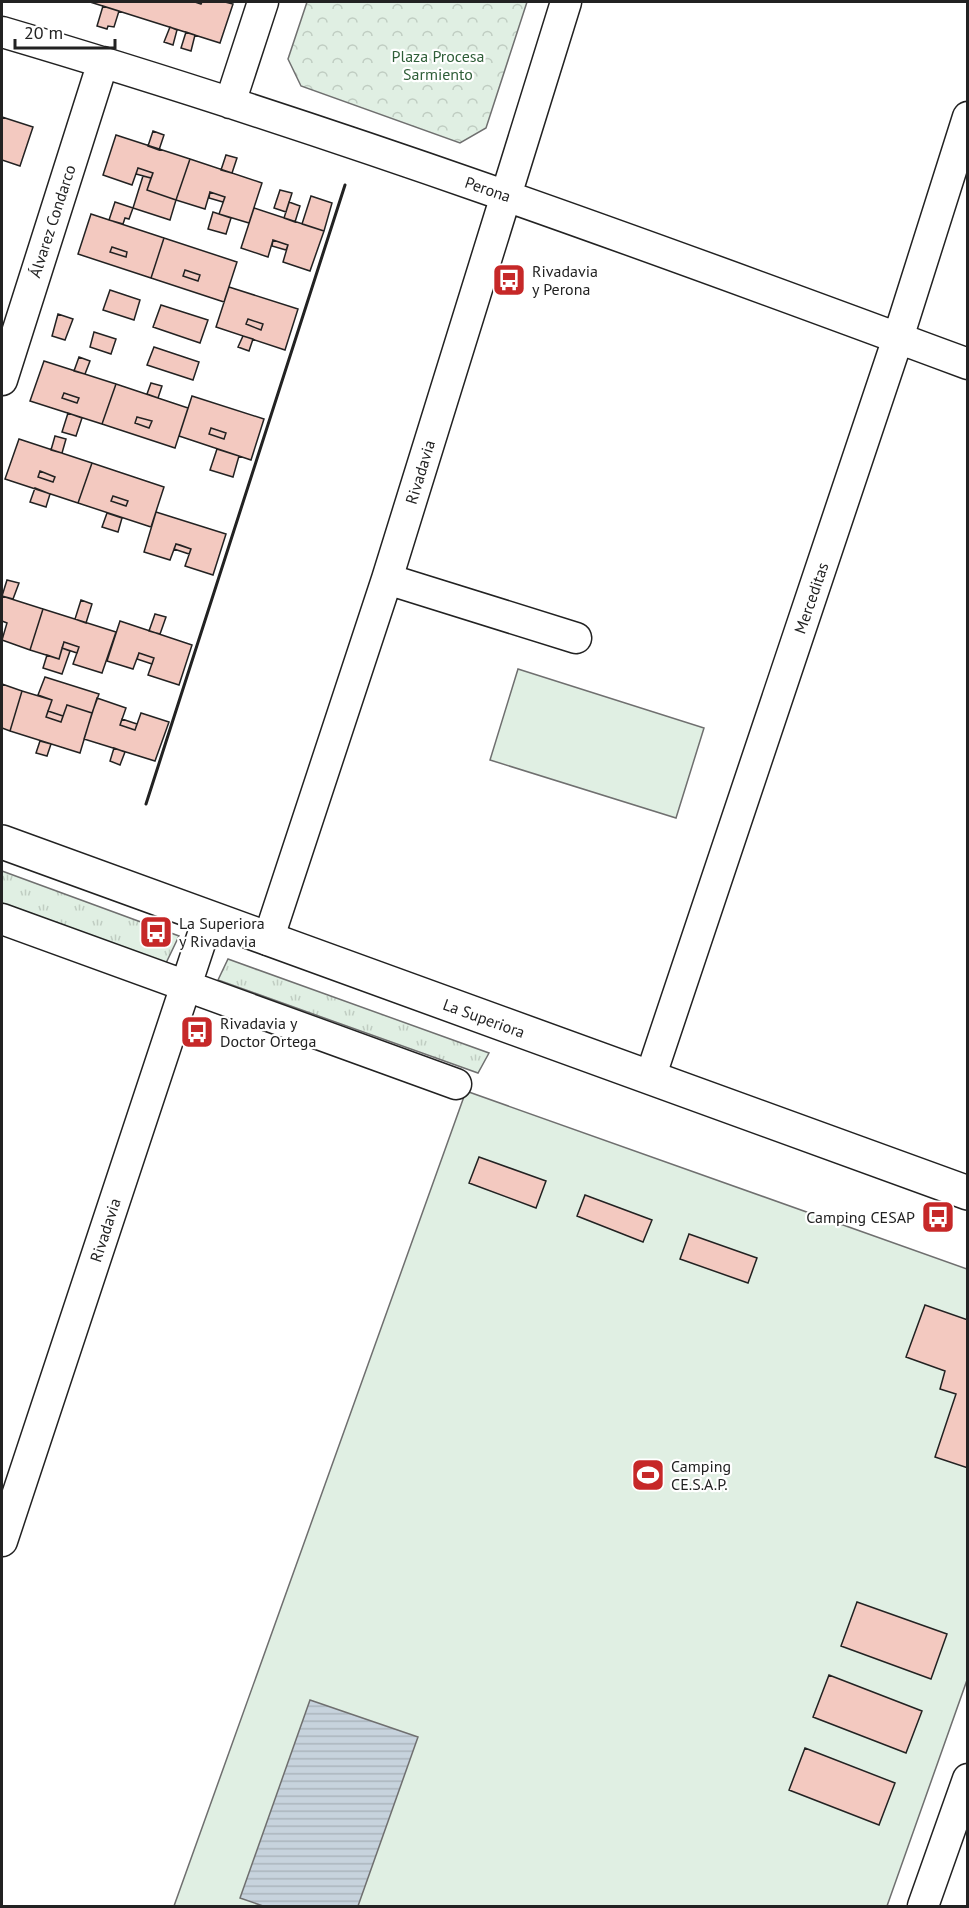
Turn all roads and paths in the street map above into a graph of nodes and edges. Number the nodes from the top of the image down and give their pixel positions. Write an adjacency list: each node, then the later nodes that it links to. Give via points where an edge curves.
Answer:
1 (263, 2): 5 (street)
2 (566, 2): 7 (street, Rivadavia)
3 (2, 32): 4 (street, Perona)
4 (103, 62): 5 (street, Perona); 10 (street, Álvarez Condarco)
5 (230, 103): 7 (street, Perona)
6 (968, 117): 8 (street, Merceditas)
7 (506, 195): 8 (street, Perona); 11 (street, Rivadavia)
8 (898, 338): 9 (street, Perona); 18 (street, Merceditas)
9 (968, 364)
10 (2, 380)
11 (387, 579): 12 (street); 16 (street, Rivadavia)
12 (576, 638)
13 (2, 842): 15 (main road, La Superiora)
14 (2, 919): 17 (street)
15 (208, 919): 16 (main road, La Superiora); 17 (street, Rivadavia)
16 (268, 940): 18 (main road, La Superiora)
17 (186, 986): 19 (street); 21 (street, Rivadavia)
18 (650, 1078): 20 (main road, La Superiora)
19 (456, 1083)
20 (968, 1193)
21 (7, 1510): 22 (street, Rivadavia)
22 (2, 1541)
23 (968, 1779): 24 (street)
24 (923, 1906)

